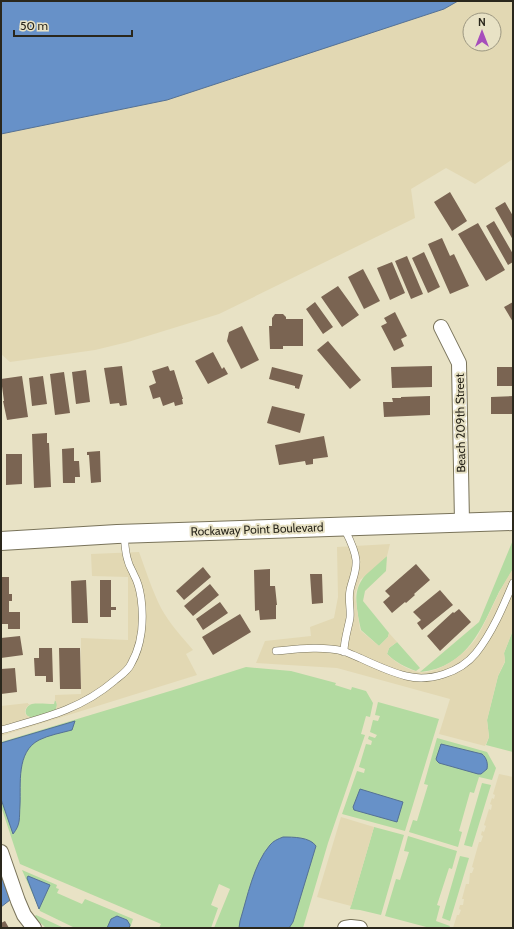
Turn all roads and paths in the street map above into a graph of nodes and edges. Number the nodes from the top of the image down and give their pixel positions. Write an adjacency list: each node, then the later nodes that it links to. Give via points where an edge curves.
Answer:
1 (441, 327): 3 (street, Beach 209th Street, via 459,363)
2 (513, 520): 3 (street, Rockaway Point Boulevard)
3 (462, 522): 4 (street, Rockaway Point Boulevard)
4 (343, 526): 5 (street, Rockaway Point Boulevard); 9 (lane, via 356,559 356,570 348,600 350,618 344,639)
5 (124, 534): 6 (street, Rockaway Point Boulevard); 10 (lane, via 128,561 138,584 142,616 142,632 131,664 123,674 87,701 57,714)
6 (1, 541)
7 (513, 583): 9 (lane, via 488,635 475,654 463,665 445,674 417,678 406,676)
8 (276, 651): 9 (lane, via 310,649)
9 (344, 652)
10 (1, 730)
11 (1, 852): 12 (street, via 24,915)
12 (34, 928)
13 (345, 928): 14 (street)
14 (360, 928)

